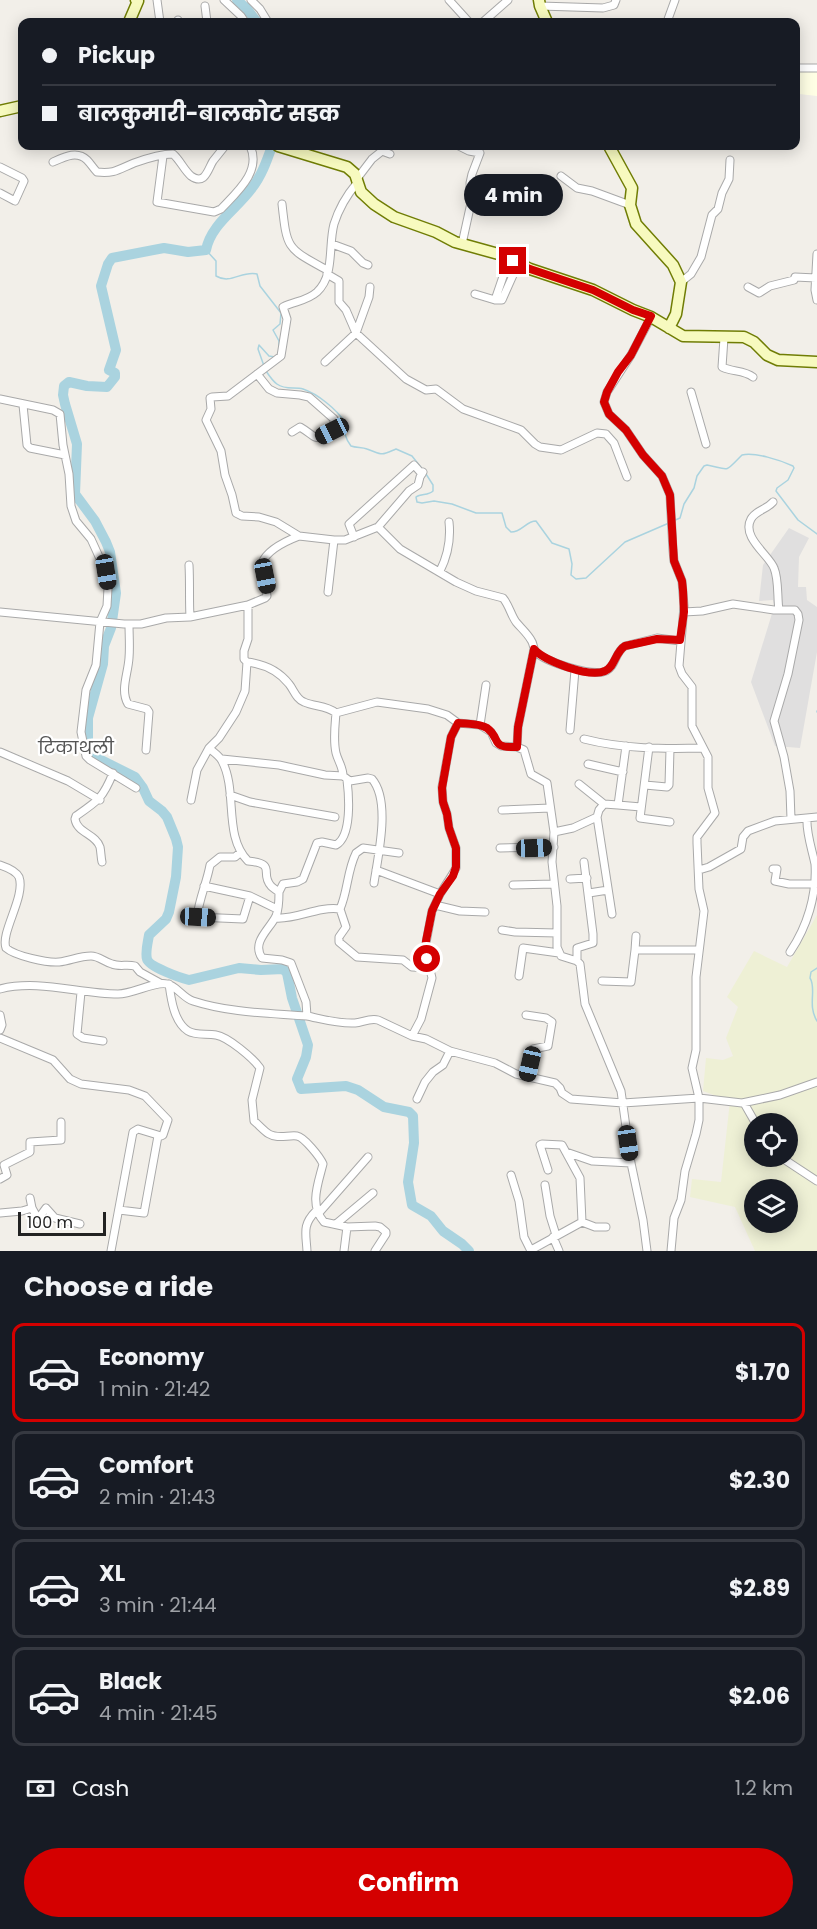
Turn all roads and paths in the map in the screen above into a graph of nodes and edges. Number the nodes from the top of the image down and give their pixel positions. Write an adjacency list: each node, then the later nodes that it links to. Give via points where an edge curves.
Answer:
1 (138, 0): 11 (main road)
2 (158, 0): 12 (street)
3 (224, 0): 14 (street)
4 (251, 0): 15 (street)
5 (449, 0): 16 (street)
6 (508, 0): 17 (street)
7 (616, 0): 9 (street, via 614,5 603,8)
8 (675, 0): 19 (street)
9 (540, 3): 18 (main road)
10 (205, 6): 13 (street)
11 (131, 18)
12 (160, 18)
13 (206, 18)
14 (240, 18)
15 (266, 18)
16 (465, 18)
17 (488, 18)
18 (546, 18)
19 (668, 18)
20 (800, 68): 21 (street)
21 (817, 68)
22 (18, 107): 23 (main road)
23 (0, 111)
24 (222, 150): 30 (street, via 203,179 192,176 173,154)
25 (252, 150): 30 (street, via 251,174 214,212 157,202)
26 (301, 150): 35 (main road, via 347,166)
27 (482, 150): 40 (street, via 470,183 471,203)
28 (611, 150): 38 (main road, via 632,188)
29 (390, 154): 35 (street, via 382,151 375,155)
30 (163, 156): 32 (street, via 107,173 97,172 77,155)
31 (730, 160): 46 (street, via 729,179 712,215 700,257 691,274)
32 (54, 162)
33 (0, 167): 36 (street, via 24,181 15,201)
34 (561, 176): 38 (street, via 577,188)
35 (357, 182): 39 (street, via 341,206); 40 (main road, via 367,199 394,217)
36 (0, 194)
37 (282, 204): 44 (street, via 288,243)
38 (630, 206): 46 (main road, via 636,224 673,266)
39 (332, 244): 43 (street, via 351,251); 44 (street)
40 (462, 244): 42 (main road)
41 (817, 254): 45 (street)
42 (514, 262): 49 (street, via 495,300); 51 (main road)
43 (368, 265)
44 (327, 272): 53 (street, via 339,281 339,302); 57 (street, via 318,291 283,307 287,319 282,353)
45 (816, 278): 48 (street, via 795,277 759,293); 50 (street)
46 (681, 282): 52 (main road, via 676,314)
47 (370, 287): 53 (street)
48 (747, 287)
49 (475, 294)
50 (817, 300)
51 (651, 316): 52 (main road); 63 (street, via 605,397 606,409)
52 (669, 328): 54 (main road, via 683,336)
53 (356, 333): 55 (street); 64 (street, via 413,384 429,391 436,389 463,409 521,430 540,447 561,450 602,432)
54 (724, 338): 56 (main road, via 748,338 778,360); 58 (street, via 722,367)
55 (324, 362)
56 (817, 362)
57 (258, 373): 62 (street, via 269,389 277,393 309,397 336,424 334,429 314,438 300,427); 71 (street, via 228,396 212,396 206,420 221,451 236,513 276,522)
58 (753, 377)
59 (691, 392): 65 (street)
60 (0, 399): 61 (street)
61 (23, 405): 66 (street, via 60,414); 66 (street, via 27,445)
62 (292, 432)
63 (628, 434): 64 (street); 80 (street, via 662,476 670,495 674,561 682,581)
64 (614, 443): 67 (street)
65 (706, 444)
66 (65, 455): 82 (street, via 76,521 92,539 106,572 108,597)
67 (627, 477)
68 (773, 502): 78 (street, via 758,511 750,528 758,548 774,569)
69 (449, 522): 75 (street, via 448,553)
70 (378, 527): 72 (street); 72 (street, via 416,488 422,473 414,465 350,524); 75 (street, via 400,549)
71 (299, 536): 73 (street); 77 (street, via 263,559 267,596)
72 (354, 537): 73 (street)
73 (334, 540): 76 (street)
74 (189, 565): 81 (street)
75 (440, 571): 85 (street, via 468,588 503,598)
76 (328, 592)
77 (248, 605): 81 (street); 86 (street, via 244,651)
78 (779, 610): 80 (street, via 733,604); 122 (street, via 795,610 799,620 774,721 787,774)
79 (0, 612): 82 (street)
80 (684, 612): 84 (street)
81 (190, 617): 83 (street)
82 (103, 622): 83 (street); 105 (street, via 96,665 86,690 81,732 86,756)
83 (127, 624): 100 (street, via 125,698 129,704 149,712)
84 (680, 640): 87 (street, via 657,639 625,646 604,672); 98 (street, via 680,670 692,687 692,726)
85 (534, 649): 87 (street, via 538,655); 95 (street)
86 (247, 662): 89 (street, via 270,667 302,701); 97 (street, via 240,704)
87 (575, 670): 92 (street)
88 (486, 685): 91 (street)
89 (336, 713): 90 (street, via 385,702 439,711); 106 (street, via 336,753)
90 (458, 723): 91 (street); 146 (street, via 451,737 442,788 456,848 456,867)
91 (480, 725): 95 (street, via 501,746)
92 (570, 730)
93 (584, 739): 94 (street)
94 (626, 746): 96 (street); 104 (street)
95 (517, 747): 116 (street, via 525,751 531,774 547,783)
96 (649, 747): 99 (street); 108 (street)
97 (209, 748): 102 (street); 112 (street, via 196,770)
98 (703, 748): 99 (street); 135 (street, via 708,757 708,788 715,813 697,837)
99 (670, 749): 108 (street, via 669,785)
100 (146, 750)
101 (0, 752): 111 (street, via 68,781)
102 (222, 759): 106 (street); 110 (street)
103 (588, 764): 104 (street)
104 (622, 772): 114 (street)
105 (113, 773): 109 (street); 111 (street)
106 (345, 778): 127 (street, via 372,779 377,787 382,814); 144 (street, via 350,804 342,841 336,845 317,843 303,879 283,884)
107 (579, 784): 113 (street)
108 (645, 785): 115 (street)
109 (136, 788)
110 (230, 795): 118 (street); 128 (street)
111 (100, 800): 130 (street, via 75,819 79,828 97,841)
112 (191, 800)
113 (603, 804): 114 (street); 119 (street)
114 (618, 805): 115 (street)
115 (642, 807): 123 (street, via 640,818)
116 (550, 808): 117 (street); 124 (street)
117 (502, 810)
118 (335, 817)
119 (597, 817): 124 (street); 143 (street)
120 (817, 817): 121 (street)
121 (807, 818): 122 (street); 140 (street)
122 (791, 819): 135 (street, via 748,831 741,849)
123 (670, 822)
124 (554, 832): 125 (street)
125 (554, 847): 126 (street); 139 (street)
126 (500, 848)
127 (380, 850): 129 (street); 134 (street); 150 (street, via 363,848 356,853)
128 (242, 852): 142 (street, via 235,857 220,857 210,865); 144 (street, via 248,861 266,867 272,887)
129 (399, 852)
130 (102, 862)
131 (584, 862): 136 (street)
132 (0, 864): 165 (street, via 15,872 19,881 2,935 6,948 24,957 54,962 95,956 113,965 135,966)
133 (773, 868): 140 (street, via 777,869 775,881)
134 (376, 870): 138 (street); 146 (street)
135 (699, 870): 158 (street, via 704,916)
136 (587, 878): 137 (street); 145 (street)
137 (570, 879)
138 (374, 883)
139 (554, 884): 141 (street); 155 (street)
140 (816, 884): 159 (street, via 814,904)
141 (513, 885)
142 (204, 886): 147 (street); 147 (street, via 198,917 243,919)
143 (608, 891): 145 (street); 152 (street)
144 (279, 892): 149 (street)
145 (589, 893): 161 (street, via 593,944 577,948)
146 (440, 894): 148 (street)
147 (250, 896): 149 (street)
148 (435, 905): 151 (street); 162 (street, via 425,948)
149 (278, 909): 153 (street)
150 (340, 909): 153 (street); 162 (street, via 346,927 339,942 354,956 403,960 412,967)
151 (485, 912)
152 (612, 914)
153 (275, 918): 171 (street, via 259,942 259,954 262,958 291,963 306,1002)
154 (502, 930): 155 (street)
155 (557, 933): 160 (street)
156 (636, 936): 157 (street)
157 (635, 950): 158 (street); 164 (street, via 632,982)
158 (699, 950): 179 (street, via 692,1068)
159 (790, 952)
160 (559, 953): 161 (street); 163 (street, via 523,948)
161 (577, 961): 181 (street, via 585,1004)
162 (430, 968): 173 (street, via 432,978)
163 (519, 976)
164 (602, 981)
165 (160, 983): 166 (street); 168 (street, via 127,994)
166 (169, 984): 171 (street, via 182,996 206,1005 269,1015); 200 (street, via 177,1018 187,1031 219,1035 254,1058 260,1068 252,1100 254,1121 269,1135 304,1138 321,1160 315,1198)
167 (0, 989): 168 (street, via 47,986)
168 (81, 992): 175 (street, via 77,1034)
169 (0, 1015): 172 (street)
170 (526, 1015): 177 (street, via 552,1022 548,1046 533,1048)
171 (306, 1016): 173 (street, via 347,1023 373,1019)
172 (0, 1030)
173 (412, 1036): 176 (street)
174 (0, 1038): 185 (street, via 53,1060 70,1079 81,1084 145,1096 168,1120 163,1135)
175 (103, 1041)
176 (450, 1051): 177 (street); 180 (street, via 443,1065 424,1082)
177 (527, 1076): 181 (street, via 557,1084 566,1098)
178 (817, 1082): 182 (street)
179 (699, 1098): 181 (street); 182 (street); 214 (street, via 699,1120 674,1218)
180 (417, 1099)
181 (623, 1103): 188 (street)
182 (744, 1103): 183 (street)
183 (750, 1113)
184 (61, 1122): 192 (street, via 60,1140 30,1142 30,1152 4,1165 7,1175)
185 (158, 1136): 198 (street, via 144,1213); 198 (street, via 138,1129 133,1132)
186 (566, 1152): 188 (street, via 592,1161); 190 (street, via 559,1144 542,1144); 201 (street, via 580,1178)
187 (368, 1157): 200 (street)
188 (631, 1163): 213 (street)
189 (796, 1167): 193 (street)
190 (548, 1170)
191 (511, 1175): 211 (street, via 524,1237)
192 (0, 1179)
193 (817, 1181)
194 (545, 1185): 206 (street)
195 (373, 1193): 203 (street)
196 (30, 1198): 197 (street)
197 (32, 1208): 199 (street); 202 (street, via 38,1219 46,1208 56,1218)
198 (119, 1210): 207 (street)
199 (0, 1213)
200 (317, 1213): 203 (street, via 324,1222); 208 (street, via 305,1225)
201 (582, 1222): 205 (street); 206 (street)
202 (80, 1224)
203 (336, 1224): 204 (street)
204 (346, 1227): 209 (street); 210 (street, via 380,1227 386,1232)
205 (606, 1227)
206 (555, 1236): 211 (street); 212 (street)
207 (111, 1251)
208 (307, 1251)
209 (344, 1251)
210 (375, 1251)
211 (531, 1251)
212 (559, 1251)
213 (646, 1251)
214 (671, 1251)

